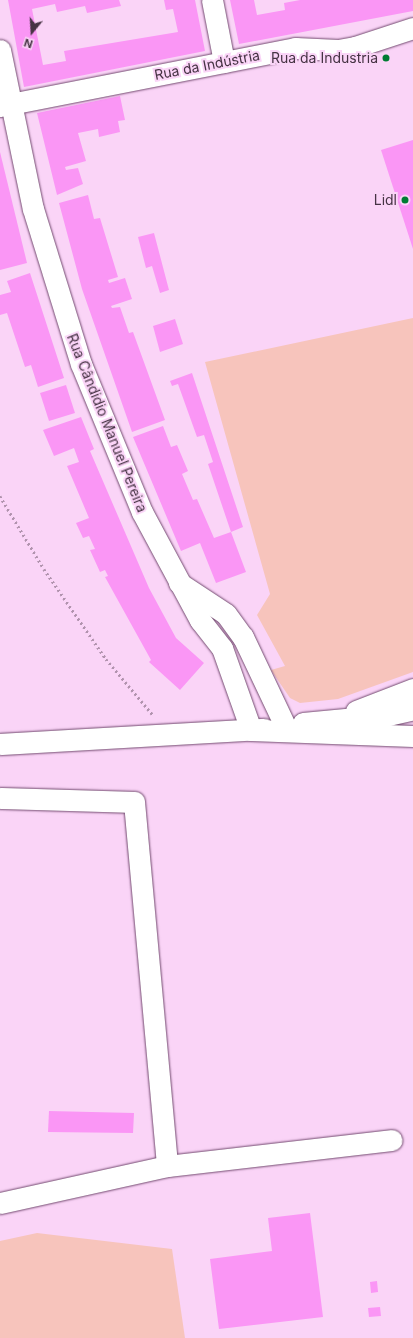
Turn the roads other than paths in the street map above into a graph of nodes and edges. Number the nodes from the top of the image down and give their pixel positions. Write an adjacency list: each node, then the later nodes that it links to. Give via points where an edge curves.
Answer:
1 (212, 0): 4 (street)
2 (413, 28): 4 (street, Rua da Indústria, via 338,50 294,48)
3 (0, 50): 5 (street, Rua Cândidio Manuel Pereira)
4 (224, 62): 5 (street, Rua da Indústria)
5 (6, 105): 6 (street, Rua Cândidio Manuel Pereira, via 33,208 81,364 142,512)
6 (178, 582): 7 (street, via 226,614); 8 (street, Rua Cândidio Manuel Pereira, via 200,620)
7 (243, 637): 8 (street); 12 (street)
8 (222, 648): 13 (street, Rua Cândidio Manuel Pereira)
9 (413, 689): 11 (street)
10 (413, 709): 11 (street, via 388,716)
11 (337, 718): 12 (street)
12 (286, 726): 13 (street)
13 (251, 730): 15 (street); 16 (street)
14 (0, 734): 16 (street)
15 (413, 736)
16 (128, 738): 17 (street)
17 (0, 744)
18 (0, 798): 20 (street, via 134,802)
19 (391, 1140): 20 (street)
20 (167, 1166): 21 (street)
21 (0, 1203)

